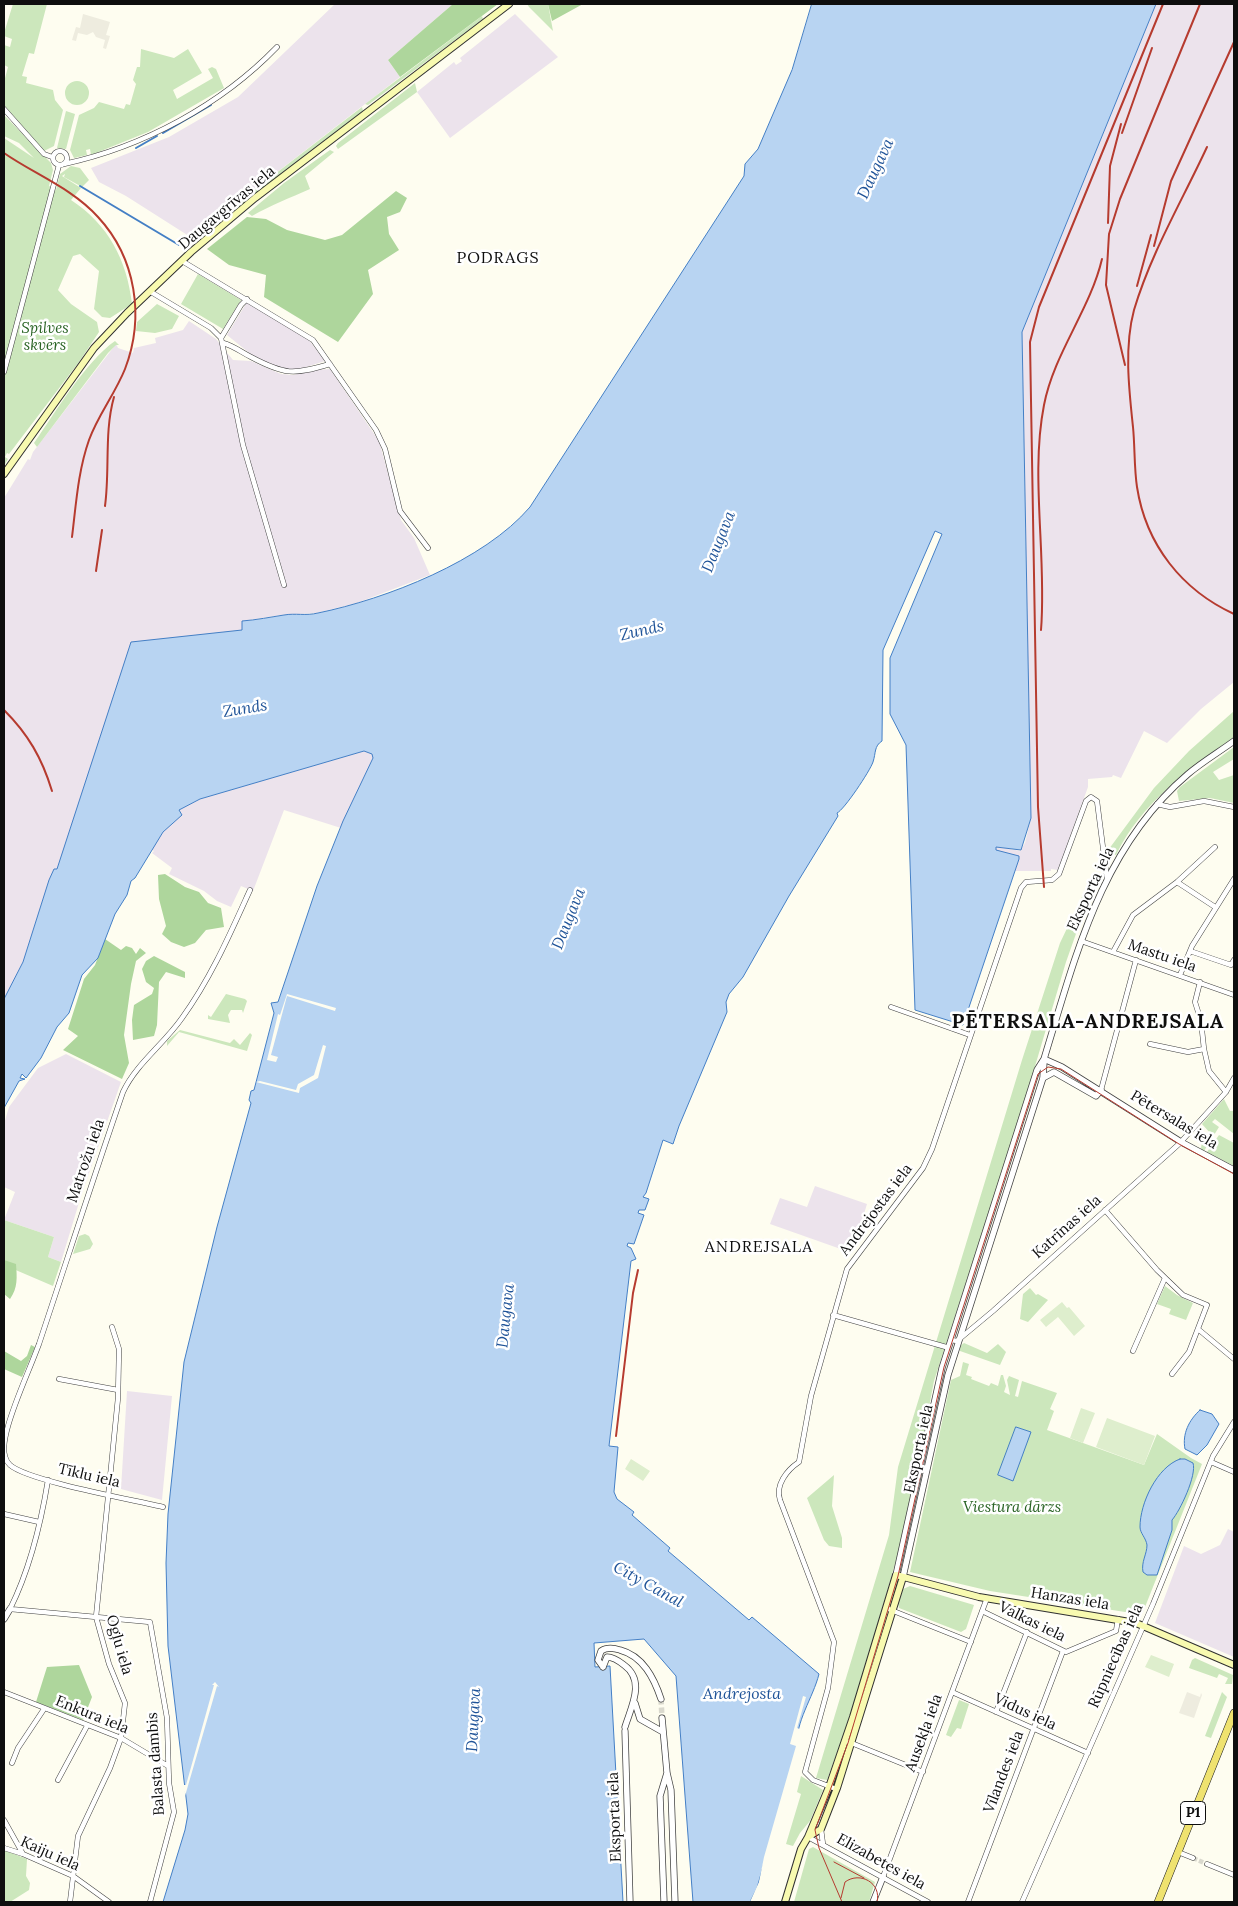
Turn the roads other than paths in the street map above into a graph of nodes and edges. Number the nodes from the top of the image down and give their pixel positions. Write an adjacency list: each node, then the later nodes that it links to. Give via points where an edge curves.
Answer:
1 (509, 4): 6 (main road, Daugavgrīvas iela, via 248,204)
2 (277, 47): 5 (street, via 228,92 158,131 115,150)
3 (4, 109): 4 (street, via 44,154)
4 (52, 157): 5 (street, via 54,162); 5 (street, via 56,151 63,151 67,158)
5 (61, 164): 11 (street)
6 (182, 261): 7 (main road, Daugavgrīvas iela); 8 (street)
7 (150, 292): 9 (street, via 211,328); 12 (main road, Daugavgrīvas iela, via 94,348)
8 (247, 299): 9 (street); 10 (street, via 313,340)
9 (222, 341): 10 (street, via 281,371 293,373); 14 (street, via 243,445)
10 (330, 364): 13 (street, via 376,430 385,449 400,511)
11 (4, 372)
12 (4, 474)
13 (428, 548)
14 (284, 586)
15 (1234, 741): 16 (street, Eksporta iela, via 1189,773)
16 (1158, 804): 17 (street, via 1170,807 1204,801); 19 (street, Eksporta iela, via 1129,838)
17 (1234, 807)
18 (1216, 847): 21 (street)
19 (1107, 879): 24 (street, Eksporta iela); 33 (street, Andrejostas iela, via 1097,801 1090,797 1059,874 1052,880 1026,882 1021,888)
20 (1234, 880): 23 (street)
21 (1177, 882): 23 (street); 26 (street, via 1132,915)
22 (250, 890): 60 (street, Matrožu iela, via 208,980 183,1018 122,1092 29,1373)
23 (1215, 907): 25 (street)
24 (1081, 940): 26 (street, Mastu iela); 36 (street, Eksporta iela)
25 (1190, 951): 28 (street, via 1231,965); 29 (street)
26 (1113, 952): 27 (street, Mastu iela)
27 (1136, 960): 29 (street, Mastu iela); 39 (street)
28 (1234, 960)
29 (1180, 975): 30 (street, Mastu iela)
30 (1200, 982): 31 (street, Mastu iela); 35 (street, via 1195,1002)
31 (1234, 995)
32 (891, 1007): 33 (street)
33 (970, 1035): 45 (street, Andrejostas iela, via 927,1161 847,1269)
34 (1150, 1044): 35 (street, via 1188,1052)
35 (1204, 1048): 40 (street, via 1209,1071)
36 (1044, 1059): 37 (street, Eksporta iela); 39 (street, Pētersalas iela); 46 (street, Eksporta iela, via 1037,1070)
37 (1043, 1078): 39 (street, Pētersalas iela, via 1054,1072 1096,1096); 48 (street, Eksporta iela)
38 (1234, 1078): 40 (street, Katrīnas iela)
39 (1101, 1090): 41 (street, Pētersalas iela)
40 (1226, 1092): 41 (street, Katrīnas iela)
41 (1181, 1142): 42 (street, Pētersalas iela); 43 (street, Katrīnas iela)
42 (1234, 1170)
43 (1105, 1210): 44 (street); 50 (street, Katrīnas iela)
44 (1165, 1278): 49 (street, via 1183,1295 1207,1305); 54 (street)
45 (833, 1315): 53 (street); 102 (street, Andrejostas iela, via 809,1405 799,1462 787,1472 778,1495 834,1642 828,1688 805,1772 810,1778)
46 (956, 1325): 48 (street); 52 (street, Eksporta iela)
47 (112, 1327): 58 (street, Ogļu iela, via 119,1349)
48 (962, 1328): 50 (street); 51 (street, Eksporta iela)
49 (1198, 1329): 55 (street); 56 (street, via 1189,1352)
50 (970, 1330): 51 (street, Katrīnas iela)
51 (959, 1339): 52 (street); 69 (street, Eksporta iela)
52 (951, 1340): 69 (street, Eksporta iela, via 937,1386)
53 (946, 1346)
54 (1133, 1351)
55 (1234, 1358)
56 (1172, 1374)
57 (59, 1379): 58 (street)
58 (118, 1390): 65 (street, Ogļu iela)
59 (1234, 1422): 61 (street, Rūpniecības iela)
60 (6, 1424): 62 (street, Matrožu iela, via 4,1456)
61 (1210, 1462): 63 (street); 77 (street, Rūpniecības iela)
62 (10, 1465): 64 (street, Tīklu iela)
63 (1234, 1472)
64 (48, 1480): 65 (street, Tīklu iela); 68 (street)
65 (109, 1494): 66 (street, Tīklu iela); 74 (street, Ogļu iela)
66 (163, 1507)
67 (4, 1514): 68 (street)
68 (39, 1522): 71 (street, via 22,1585)
69 (899, 1576): 70 (main road, Hanzas iela); 72 (main road, Eksporta iela)
70 (987, 1598): 73 (street, Ausekļa iela); 76 (main road, Hanzas iela)
71 (10, 1609): 74 (street); 75 (street)
72 (889, 1609): 79 (street); 94 (main road, Eksporta iela); 95 (main road, Eksporta iela)
73 (982, 1611): 78 (street, Valkas iela); 79 (street, Ausekļa iela)
74 (96, 1617): 93 (street, Ogļu iela, via 124,1703); 98 (street, Balasta dambis, via 150,1622 167,1718)
75 (4, 1619)
76 (1118, 1619): 77 (main road, Hanzas iela); 80 (street, Valkas iela, via 1116,1631)
77 (1144, 1626): 81 (main road, Hanzas iela); 96 (street, Rūpniecības iela)
78 (1027, 1632): 80 (street, Valkas iela); 87 (street)
79 (971, 1642): 83 (street, Ausekļa iela)
80 (1063, 1651): 91 (street, Vīlandes iela)
81 (1234, 1665)
82 (4, 1692): 86 (street, Enkura iela)
83 (952, 1692): 87 (street, Vidus iela); 99 (street, Ausekļa iela)
84 (661, 1699): 85 (street, via 640,1660 625,1651 601,1651 598,1660 603,1667 608,1657 632,1674 635,1680)
85 (634, 1701): 92 (street, via 640,1719); 118 (street, Eksporta iela, via 625,1729)
86 (44, 1709): 90 (street, Enkura iela); 97 (street)
87 (996, 1712): 91 (street, Vidus iela)
88 (1234, 1713): 108 (main road, P1)
89 (662, 1718): 92 (street)
90 (87, 1726): 93 (street, Enkura iela); 101 (street)
91 (1034, 1729): 96 (street, Vidus iela); 124 (street, Vīlandes iela)
92 (663, 1732): 100 (street)
93 (121, 1738): 98 (street, Enkura iela); 113 (street, Ogļu iela, via 78,1836)
94 (845, 1741): 95 (street); 102 (main road, Eksporta iela)
95 (852, 1743): 99 (street); 102 (main road, Eksporta iela)
96 (1088, 1753): 125 (street, Rūpniecības iela)
97 (12, 1763)
98 (168, 1766): 117 (street, Balasta dambis, via 173,1822)
99 (923, 1772): 114 (street, Ausekļa iela)
100 (667, 1773): 119 (street, via 660,1796); 120 (street, via 671,1790)
101 (58, 1780)
102 (833, 1788): 104 (main road, Eksporta iela); 105 (main road, Eksporta iela)
103 (4, 1820): 109 (street)
104 (821, 1829): 105 (main road, Eksporta iela); 106 (street, Elizabetes iela)
105 (808, 1838): 106 (street, Elizabetes iela); 121 (main road, Eksporta iela, via 797,1858)
106 (823, 1844): 114 (street, Elizabetes iela)
107 (4, 1848): 109 (street, Kaiju iela)
108 (1178, 1852): 110 (street); 126 (main road, P1)
109 (23, 1854): 113 (street, Kaiju iela)
110 (1193, 1858)
111 (1207, 1864): 112 (street)
112 (1234, 1875)
113 (73, 1876): 115 (street, Ogļu iela); 116 (street, Kaiju iela)
114 (883, 1877): 122 (street); 123 (street, Elizabetes iela)
115 (70, 1902)
116 (109, 1902)
117 (150, 1902)
118 (630, 1902)
119 (664, 1902)
120 (675, 1902)
121 (784, 1902)
122 (873, 1902)
123 (928, 1902)
124 (968, 1902)
125 (1022, 1902)
126 (1158, 1902)

